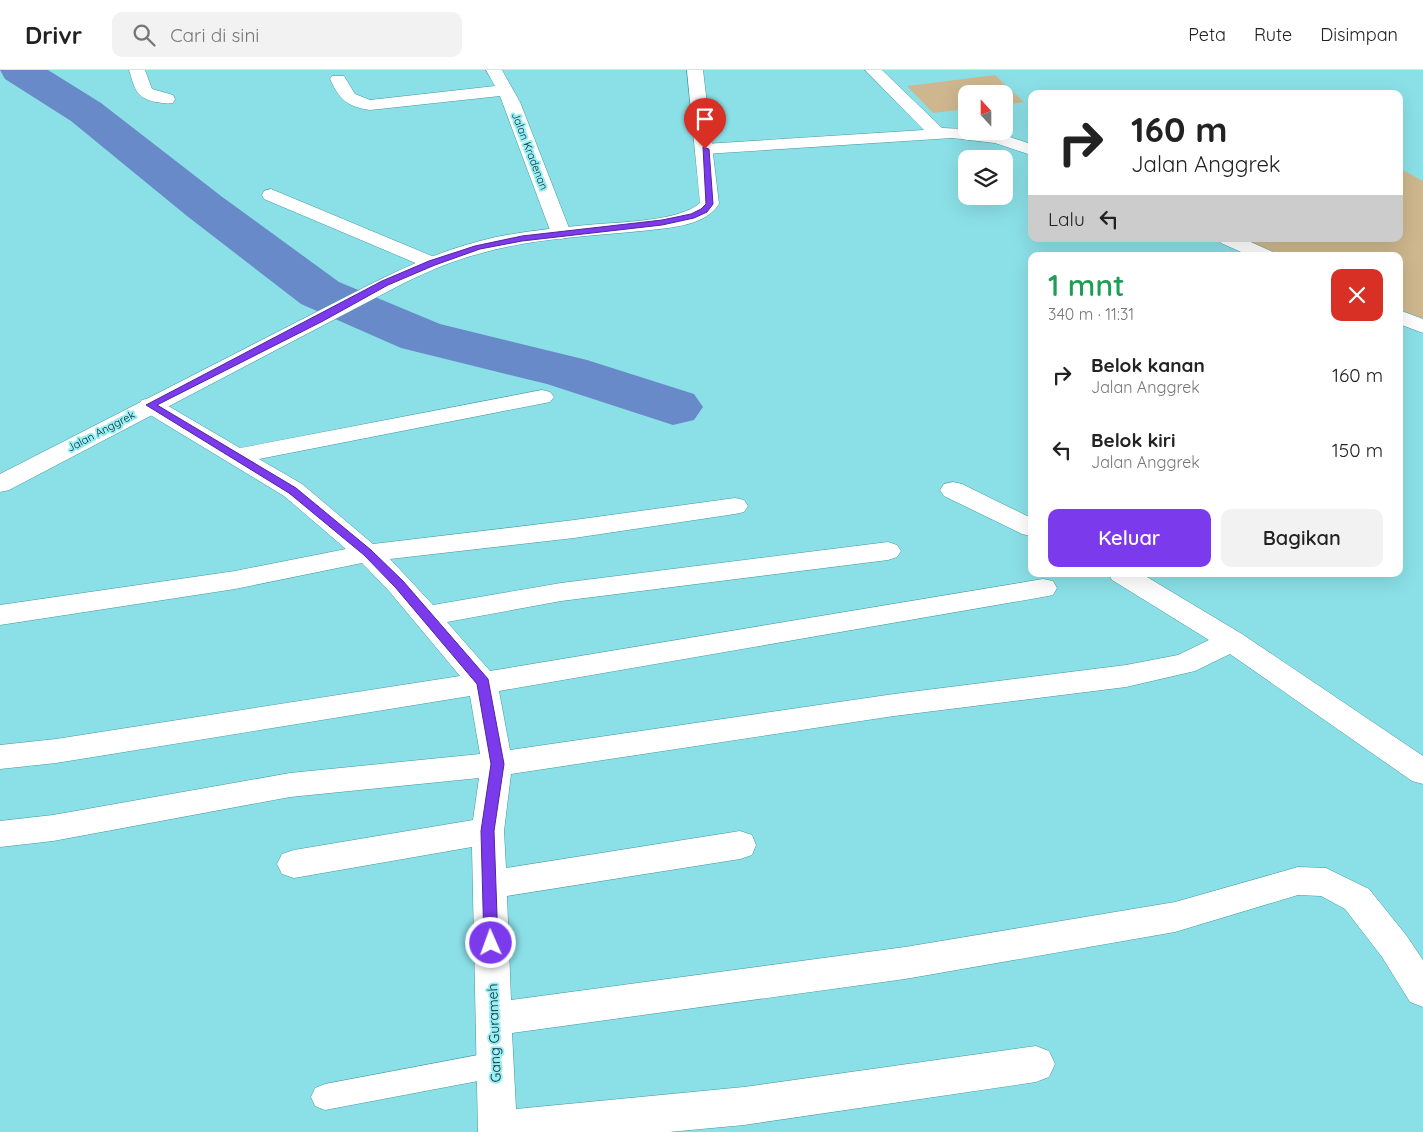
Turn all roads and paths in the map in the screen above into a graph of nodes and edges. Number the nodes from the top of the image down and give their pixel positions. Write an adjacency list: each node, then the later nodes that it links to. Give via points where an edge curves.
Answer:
1 (137, 70): 7 (street, via 145,92)
2 (494, 70): 6 (street, Jalan Kradenan)
3 (695, 70): 9 (street)
4 (873, 70): 8 (street)
5 (338, 79): 6 (street, via 350,100 370,105)
6 (505, 90): 12 (street, Jalan Kradenan)
7 (167, 99)
8 (937, 133): 9 (street); 10 (street, via 982,134)
9 (705, 149): 12 (street, Jalan Anggrek, via 710,204 694,216)
10 (1028, 149)
11 (271, 195): 15 (street)
12 (561, 233): 15 (street, Jalan Anggrek, via 478,247)
13 (1235, 242): 14 (street)
14 (1257, 252)
15 (432, 263): 19 (street, Jalan Anggrek, via 385,283)
16 (1403, 318): 17 (street)
17 (1423, 328)
18 (542, 398): 20 (street)
19 (150, 405): 20 (street); 21 (street, Jalan Anggrek)
20 (238, 456): 26 (street, via 292,490)
21 (0, 484)
22 (953, 490): 24 (street)
23 (735, 506): 26 (street)
24 (1028, 527)
25 (888, 551): 30 (street, via 561,592)
26 (368, 553): 29 (street, via 235,580); 30 (street)
27 (1127, 577): 31 (street)
28 (1043, 588): 32 (street)
29 (0, 615)
30 (428, 616): 32 (street)
31 (1232, 641): 34 (street, via 1185,664 1126,676 894,705); 35 (street)
32 (483, 682): 33 (street, via 56,751); 34 (street, Gang Gurameh)
33 (0, 757)
34 (497, 764): 36 (street, Gang Gurameh); 37 (street, via 290,785 53,828)
35 (1423, 772)
36 (488, 831): 39 (street); 40 (street, Gang Gurameh)
37 (0, 834)
38 (740, 845): 40 (street)
39 (294, 864)
40 (489, 886): 42 (street, Gang Gurameh)
41 (1423, 991): 42 (street, via 1394,946 1357,899 1326,882 1298,881 1175,918 905,963)
42 (493, 1019): 44 (street, Gang Gurameh)
43 (1036, 1064): 46 (street, via 744,1106)
44 (494, 1065): 45 (lane); 46 (street, Gang Gurameh)
45 (325, 1097)
46 (497, 1131)

